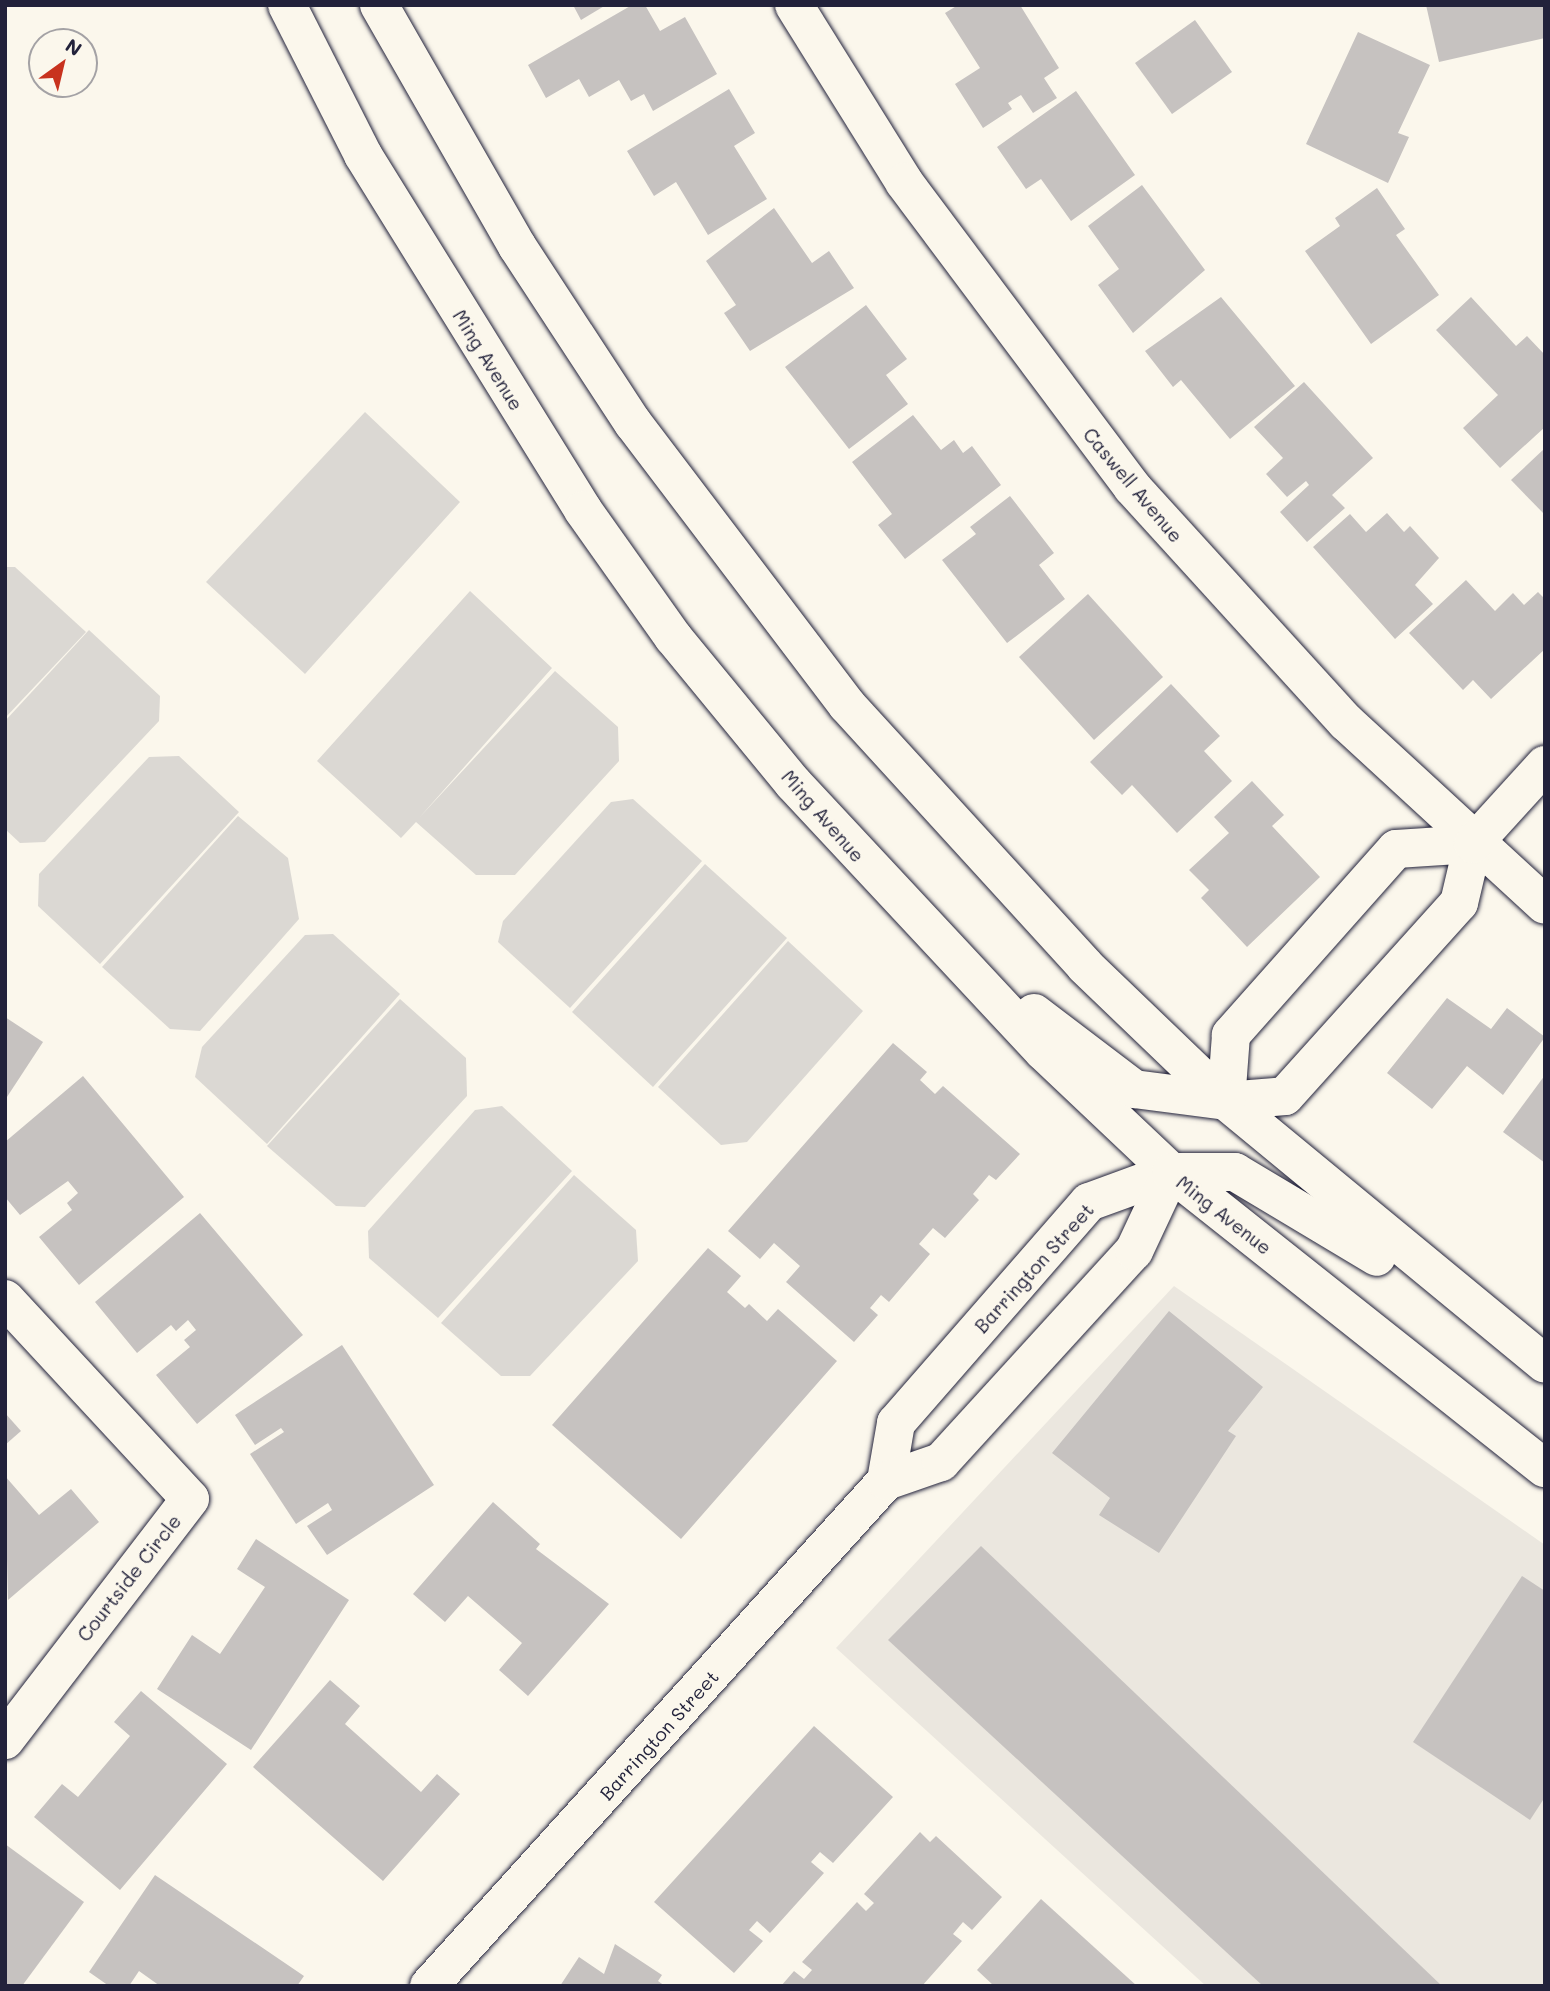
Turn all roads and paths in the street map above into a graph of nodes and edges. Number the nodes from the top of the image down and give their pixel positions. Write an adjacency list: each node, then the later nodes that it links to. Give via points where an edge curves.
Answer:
1 (287, 5): 7 (main road, Ming Avenue, via 363,155 583,510 673,636 793,783)
2 (379, 5): 8 (main road, via 517,246 716,538 939,811 1085,966)
3 (794, 5): 5 (main road, Caswell Avenue, via 904,182 1132,487 1346,722)
4 (1545, 765): 5 (main road)
5 (1473, 844): 6 (main road, Caswell Avenue); 8 (main road, via 1459,903 1285,1096); 8 (main road, via 1396,849 1231,1035)
6 (1545, 905)
7 (940, 942): 8 (main road, via 1134,1089); 9 (main road, Ming Avenue)
8 (1226, 1101): 11 (main road)
9 (1171, 1172): 11 (main road, via 1235,1172); 13 (main road, Ming Avenue); 14 (main road, Barrington Street, via 1134,1251 948,1454); 14 (main road, Barrington Street, via 1089,1202 896,1423)
10 (5, 1299): 15 (main road, Courtside Circle, via 190,1499)
11 (1496, 1328): 12 (main road)
12 (1545, 1364)
13 (1545, 1468)
14 (886, 1481): 16 (main road, Barrington Street)
15 (5, 1740)
16 (429, 1986)

